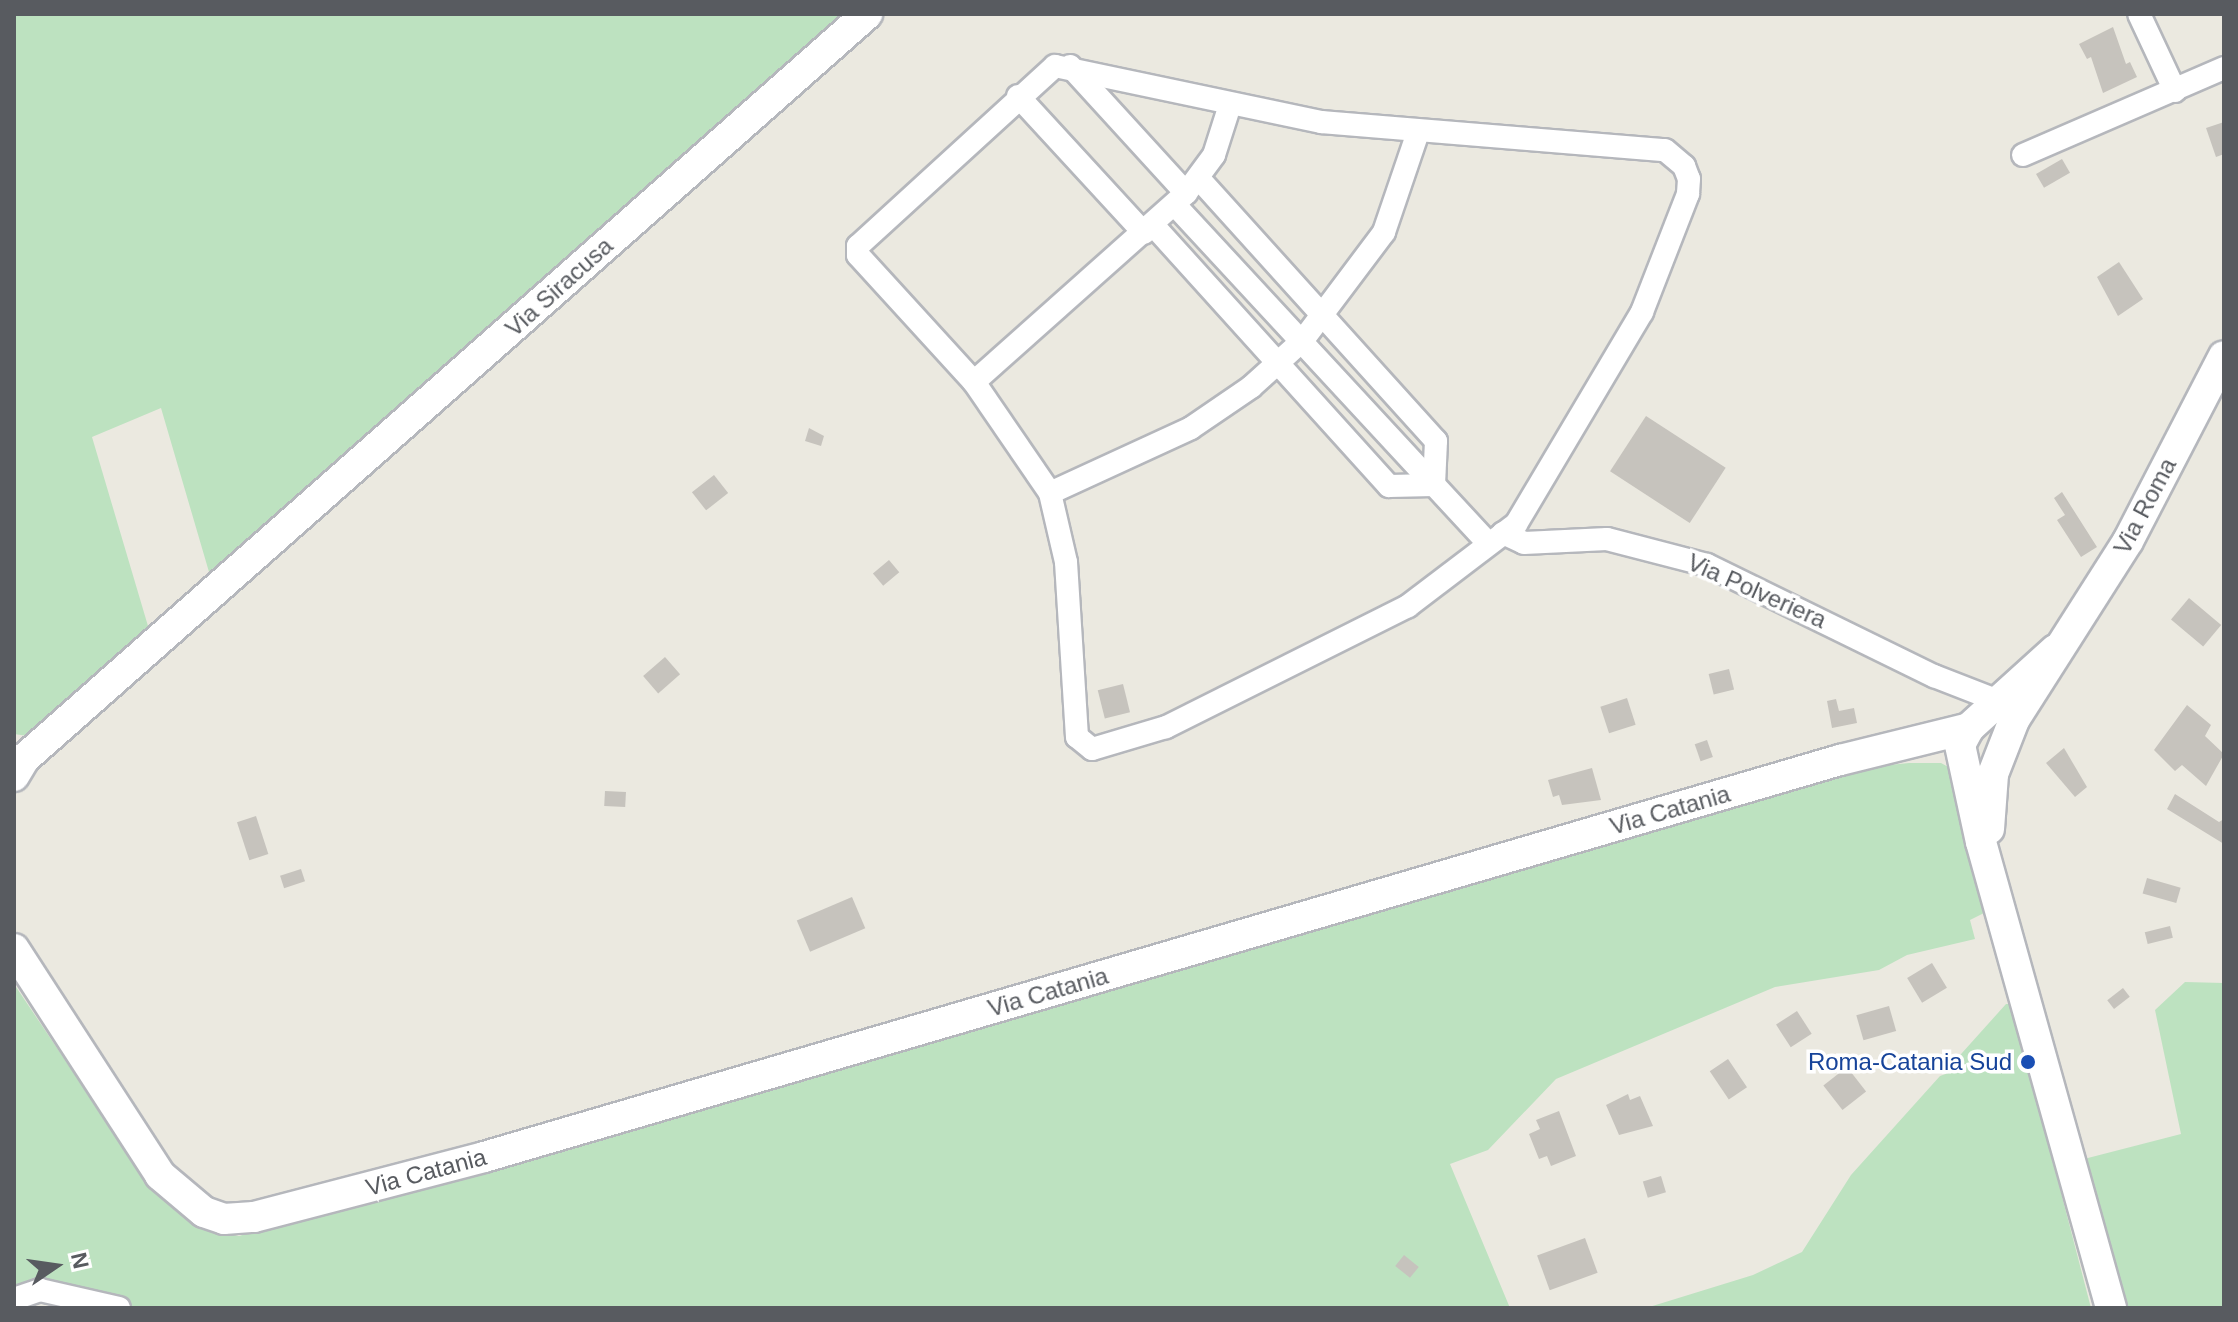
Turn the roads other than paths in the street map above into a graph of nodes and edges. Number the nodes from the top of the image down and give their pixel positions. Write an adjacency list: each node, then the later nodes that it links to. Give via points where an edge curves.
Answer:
1 (867, 14): 23 (street, Via Siracusa)
2 (2139, 14): 5 (street)
3 (1070, 66): 6 (street, via 1046,71); 7 (street); 10 (street)
4 (2224, 68): 5 (street)
5 (2175, 91): 9 (street)
6 (1018, 96): 11 (street); 16 (street, via 858,246 860,262)
7 (1230, 105): 8 (street); 10 (street, via 1214,155)
8 (1418, 132): 12 (street, via 1384,232); 19 (street, via 1665,150 1684,166 1689,179 1688,194 1642,312 1516,524)
9 (2023, 155)
10 (1187, 192): 11 (street); 12 (street); 13 (street)
11 (1148, 229): 15 (street); 16 (street)
12 (1322, 316): 13 (street); 17 (street, via 1436,441)
13 (1303, 340): 15 (street); 17 (street)
14 (2224, 356): 20 (street, Via Roma, via 2128,541)
15 (1279, 364): 17 (street, via 1389,486); 18 (street, via 1191,428)
16 (974, 382): 18 (street)
17 (1434, 485): 19 (street)
18 (1050, 493): 19 (street, via 1066,562 1077,737 1092,749 1166,727 1408,606)
19 (1496, 538): 21 (street, Via Polveriera, via 1524,543 1607,539 1707,565 1934,676)
20 (2055, 650): 21 (street); 22 (street)
21 (1998, 701): 22 (street)
22 (1977, 749): 24 (street, Via Catania, via 1840,760 500,1153 254,1217 224,1219 204,1212 160,1175); 27 (street, via 1997,896)
23 (18, 765)
24 (14, 949)
25 (14, 1299): 26 (street, via 40,1290)
26 (119, 1308)
27 (2111, 1308)

